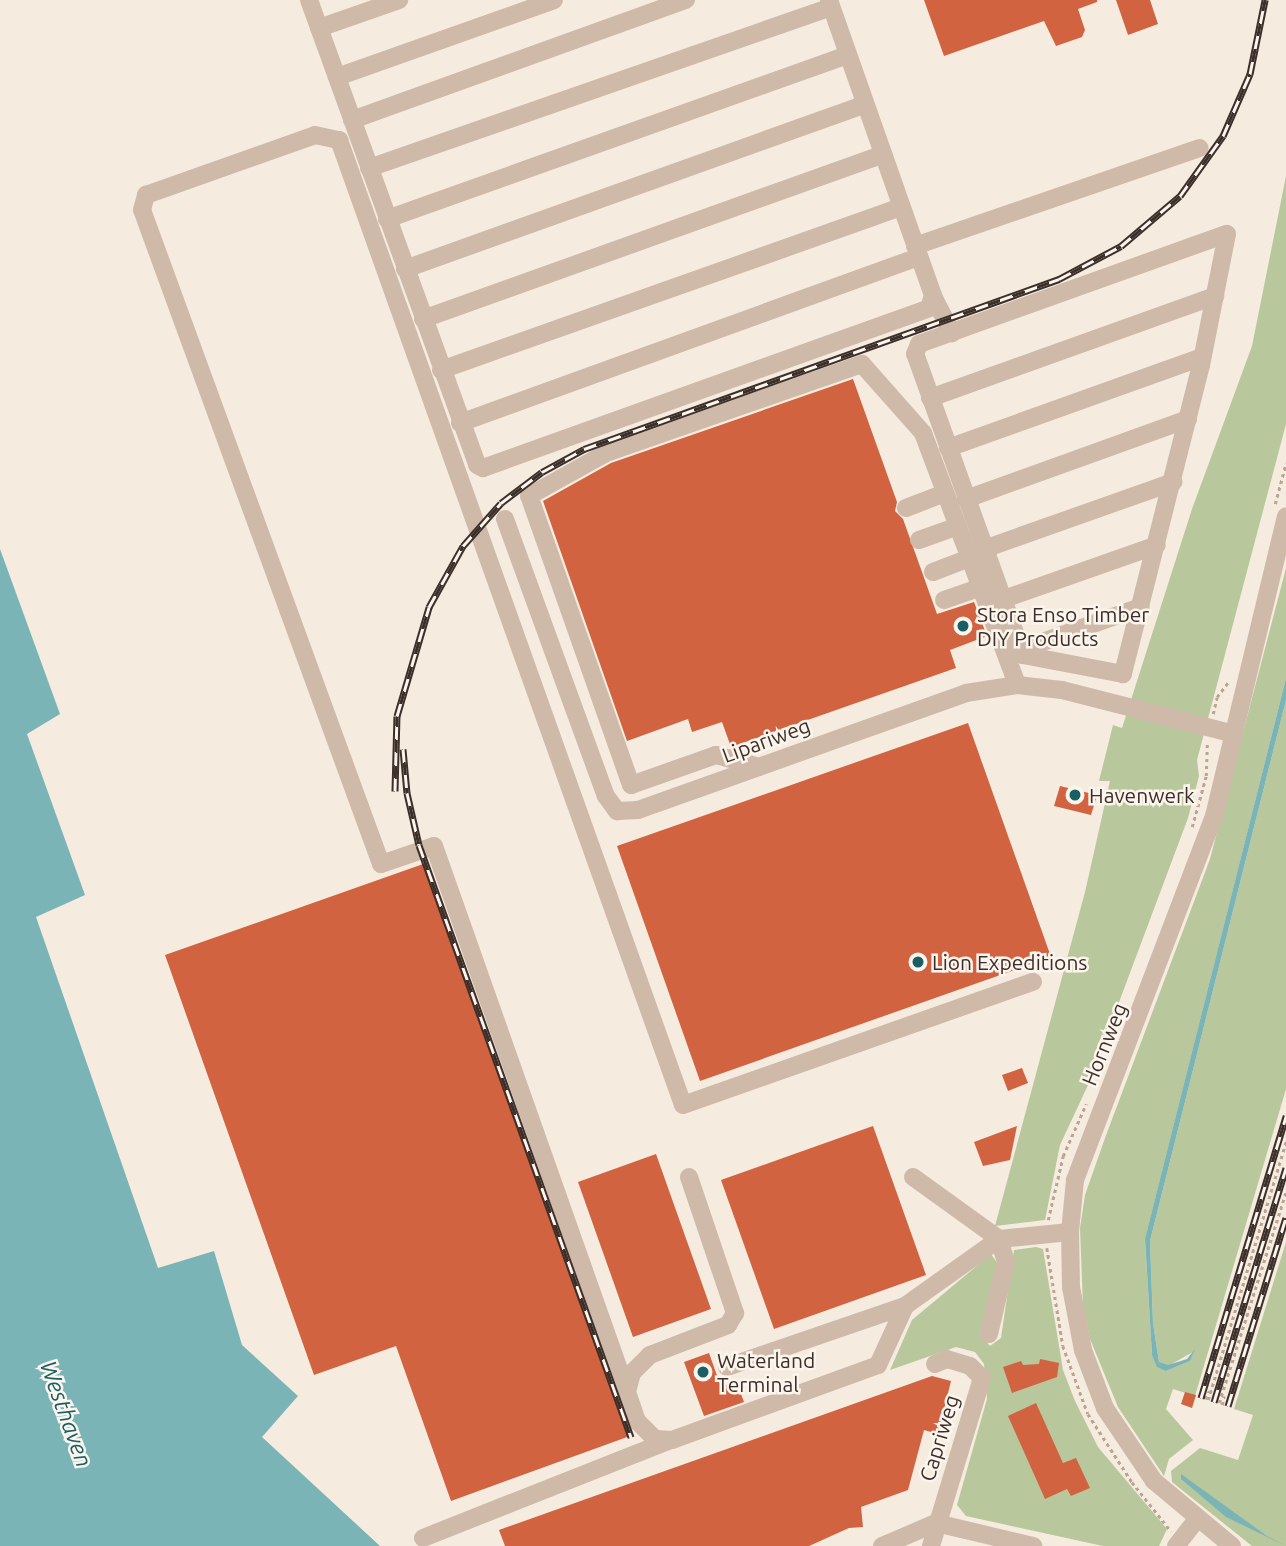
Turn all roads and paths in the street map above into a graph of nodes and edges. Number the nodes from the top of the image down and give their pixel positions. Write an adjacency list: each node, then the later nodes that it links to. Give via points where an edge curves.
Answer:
1 (309, 0): 6 (street)
2 (400, 0): 6 (street)
3 (554, 0): 8 (street)
4 (686, 0): 10 (street)
5 (830, 3): 7 (street); 13 (street)
6 (319, 28): 8 (street)
7 (848, 55): 9 (street); 15 (street)
8 (337, 77): 10 (street)
9 (865, 104): 12 (street); 17 (street)
10 (352, 120): 13 (street)
11 (1200, 148): 16 (street)
12 (883, 154): 14 (street); 20 (street)
13 (369, 168): 15 (street)
14 (901, 207): 16 (street); 23 (street)
15 (387, 219): 17 (street)
16 (917, 252): 18 (street); 26 (street)
17 (405, 269): 20 (street)
18 (933, 296): 21 (street); 26 (street, via 929,308 484,467 471,455)
19 (1215, 296): 21 (street, via 1227,234); 22 (street); 24 (street)
20 (423, 319): 23 (street)
21 (952, 332): 24 (street, via 919,344 915,354)
22 (1202, 357): 25 (street); 27 (street)
23 (441, 370): 26 (street)
24 (930, 398): 27 (street)
25 (1188, 419): 28 (street); 30 (street)
26 (460, 423)
27 (948, 448): 30 (street)
28 (1173, 482): 36 (street); 37 (street)
29 (945, 493): 31 (street); 34 (street); 46 (street, via 923,433 862,364 606,453 529,496 631,785 716,755)
30 (966, 499): 37 (street)
31 (906, 508)
32 (1286, 517): 45 (street, Hornweg)
33 (505, 519): 46 (street, Lipariweg, via 606,796 617,811 638,810)
34 (958, 526): 35 (street); 37 (street)
35 (919, 540)
36 (1157, 545): 41 (street); 42 (street)
37 (977, 554): 38 (street); 39 (street); 41 (street)
38 (933, 572)
39 (981, 587): 40 (street); 44 (street)
40 (944, 600)
41 (1001, 600): 43 (street)
42 (1141, 607): 43 (street); 43 (street, via 1123,674 1023,655)
43 (1020, 650)
44 (1017, 685): 45 (street, Lipariweg, via 1062,690); 46 (street, Lipariweg, via 966,693)
45 (1234, 734): 52 (street, Hornweg, via 1214,816 1075,1180)
46 (759, 767)
47 (1033, 982): 58 (street, via 683,1105 339,140 314,135 146,195 142,210 382,864 434,846)
48 (1286, 1141): 59 (path)
49 (689, 1177): 58 (street, via 735,1313 728,1325 650,1355 632,1373)
50 (913, 1177): 53 (street)
51 (1286, 1192): 60 (path)
52 (1070, 1232): 53 (street); 62 (street, Hornweg, via 1083,1350 1105,1408 1154,1481)
53 (999, 1239): 54 (street); 55 (street, via 1006,1262)
54 (905, 1306): 57 (street); 61 (street, via 878,1365)
55 (989, 1334)
56 (935, 1364): 63 (street, Capriweg, via 947,1359 970,1366 982,1378)
57 (727, 1367)
58 (627, 1392): 61 (street, via 637,1421 655,1439)
59 (1207, 1399)
60 (1220, 1404)
61 (672, 1440): 64 (street)
62 (1196, 1520): 68 (street); 69 (street, Hornweg)
63 (936, 1523): 65 (street); 66 (street, Capriweg); 67 (street)
64 (423, 1538)
65 (883, 1546)
66 (932, 1546)
67 (1033, 1546)
68 (1176, 1546)
69 (1232, 1546)

